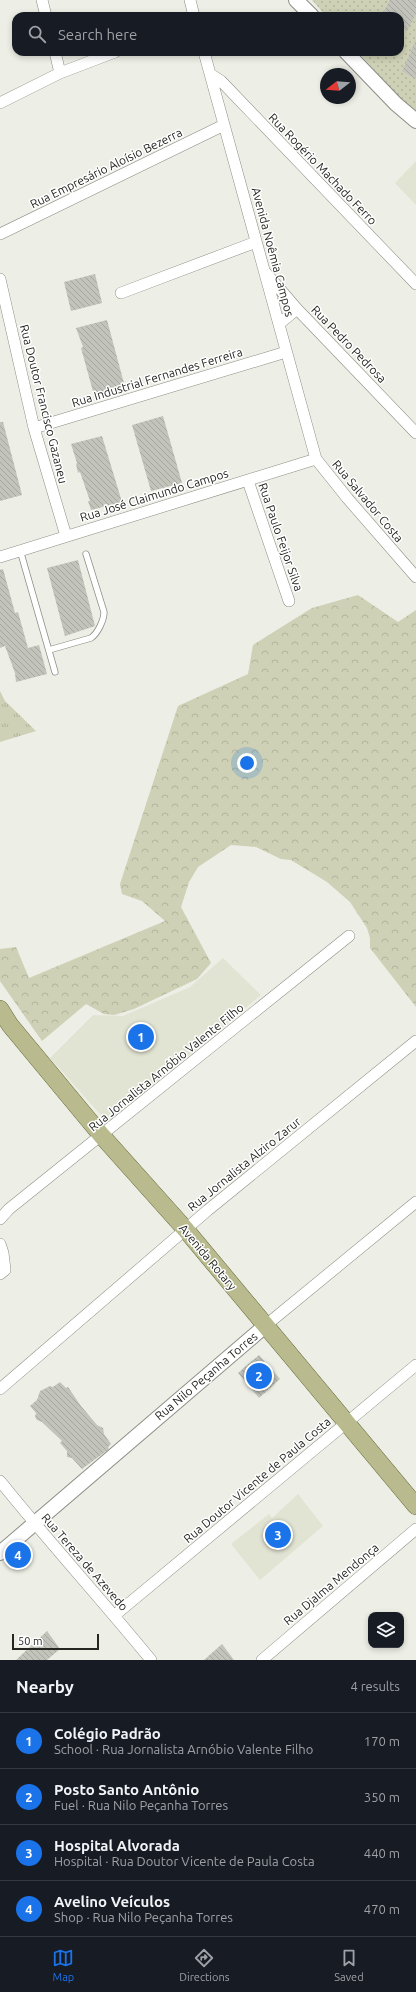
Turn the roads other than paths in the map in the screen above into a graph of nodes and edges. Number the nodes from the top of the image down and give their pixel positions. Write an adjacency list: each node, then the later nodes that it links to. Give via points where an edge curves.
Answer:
1 (42, 0): 4 (street)
2 (190, 0): 5 (street)
3 (296, 0): 6 (street)
4 (45, 12)
5 (193, 12)
6 (308, 12)
7 (56, 56): 11 (street)
8 (105, 56): 11 (street)
9 (205, 56): 12 (street, Avenida Noêmia Campos)
10 (350, 56): 14 (street)
11 (60, 73): 13 (street)
12 (210, 74): 15 (street, Avenida Noêmia Campos); 20 (street, Rua Rogério Machado Ferro, via 221,81)
13 (0, 103)
14 (416, 121)
15 (224, 125): 16 (street, Rua Empresário Aloísio Bezerra); 17 (street, Avenida Noêmia Campos)
16 (0, 234)
17 (256, 242): 18 (street, Avenida Noêmia Campos); 21 (street)
18 (264, 271): 22 (street, Rua Pedro Pedrosa); 23 (street, Avenida Noêmia Campos)
19 (0, 279): 25 (street, Rua Doutor Francisco Gazaneu)
20 (416, 284)
21 (121, 293)
22 (297, 309): 23 (street); 26 (street, Rua Pedro Pedrosa)
23 (279, 324): 24 (street, Avenida Noêmia Campos)
24 (286, 352): 25 (street, Rua Industrial Fernandes Ferreira); 27 (street, Avenida Noêmia Campos)
25 (34, 428): 29 (street, Rua Doutor Francisco Gazaneu)
26 (416, 433)
27 (316, 459): 28 (street, Rua José Claimundo Campos); 33 (street, Rua Salvador Costa)
28 (248, 481): 29 (street, Rua José Claimundo Campos); 34 (street, Rua Paulo Feijor Silva)
29 (66, 536): 30 (street, Rua José Claimundo Campos)
30 (20, 550): 32 (street, Rua José Claimundo Campos); 35 (lane)
31 (86, 554): 35 (lane, via 104,617 95,636)
32 (0, 557)
33 (416, 577)
34 (289, 601)
35 (49, 650): 36 (lane)
36 (55, 672)
37 (349, 936): 40 (street, Rua Jornalista Arnóbio Valente Filho)
38 (0, 1009): 40 (main road, Avenida Rotary, via 10,1025)
39 (416, 1041): 43 (street, Rua Jornalista Alziro Zarur)
40 (102, 1136): 42 (street, Rua Jornalista Arnóbio Valente Filho, via 9,1209); 43 (main road, Avenida Rotary)
41 (416, 1202): 46 (street, Rua Nilo Peçanha Torres)
42 (0, 1219)
43 (186, 1230): 46 (main road, Avenida Rotary); 48 (street, Rua Jornalista Alziro Zarur)
44 (0, 1244): 45 (street, via 5,1270)
45 (0, 1274)
46 (265, 1326): 49 (main road, Avenida Rotary); 52 (street, Rua Nilo Peçanha Torres)
47 (416, 1365): 49 (street, Rua Doutor Vicente de Paula Costa)
48 (0, 1389)
49 (346, 1423): 51 (main road, Avenida Rotary); 55 (street, Rua Doutor Vicente de Paula Costa)
50 (0, 1481): 52 (street, Rua Tereza de Azevedo)
51 (416, 1506)
52 (33, 1523): 54 (street, Rua Nilo Peçanha Torres); 55 (street, Rua Tereza de Azevedo)
53 (416, 1529): 57 (street, Rua Djalma Mendonça)
54 (0, 1553)
55 (114, 1615): 56 (street, Rua Tereza de Azevedo)
56 (151, 1660)
57 (262, 1660)

